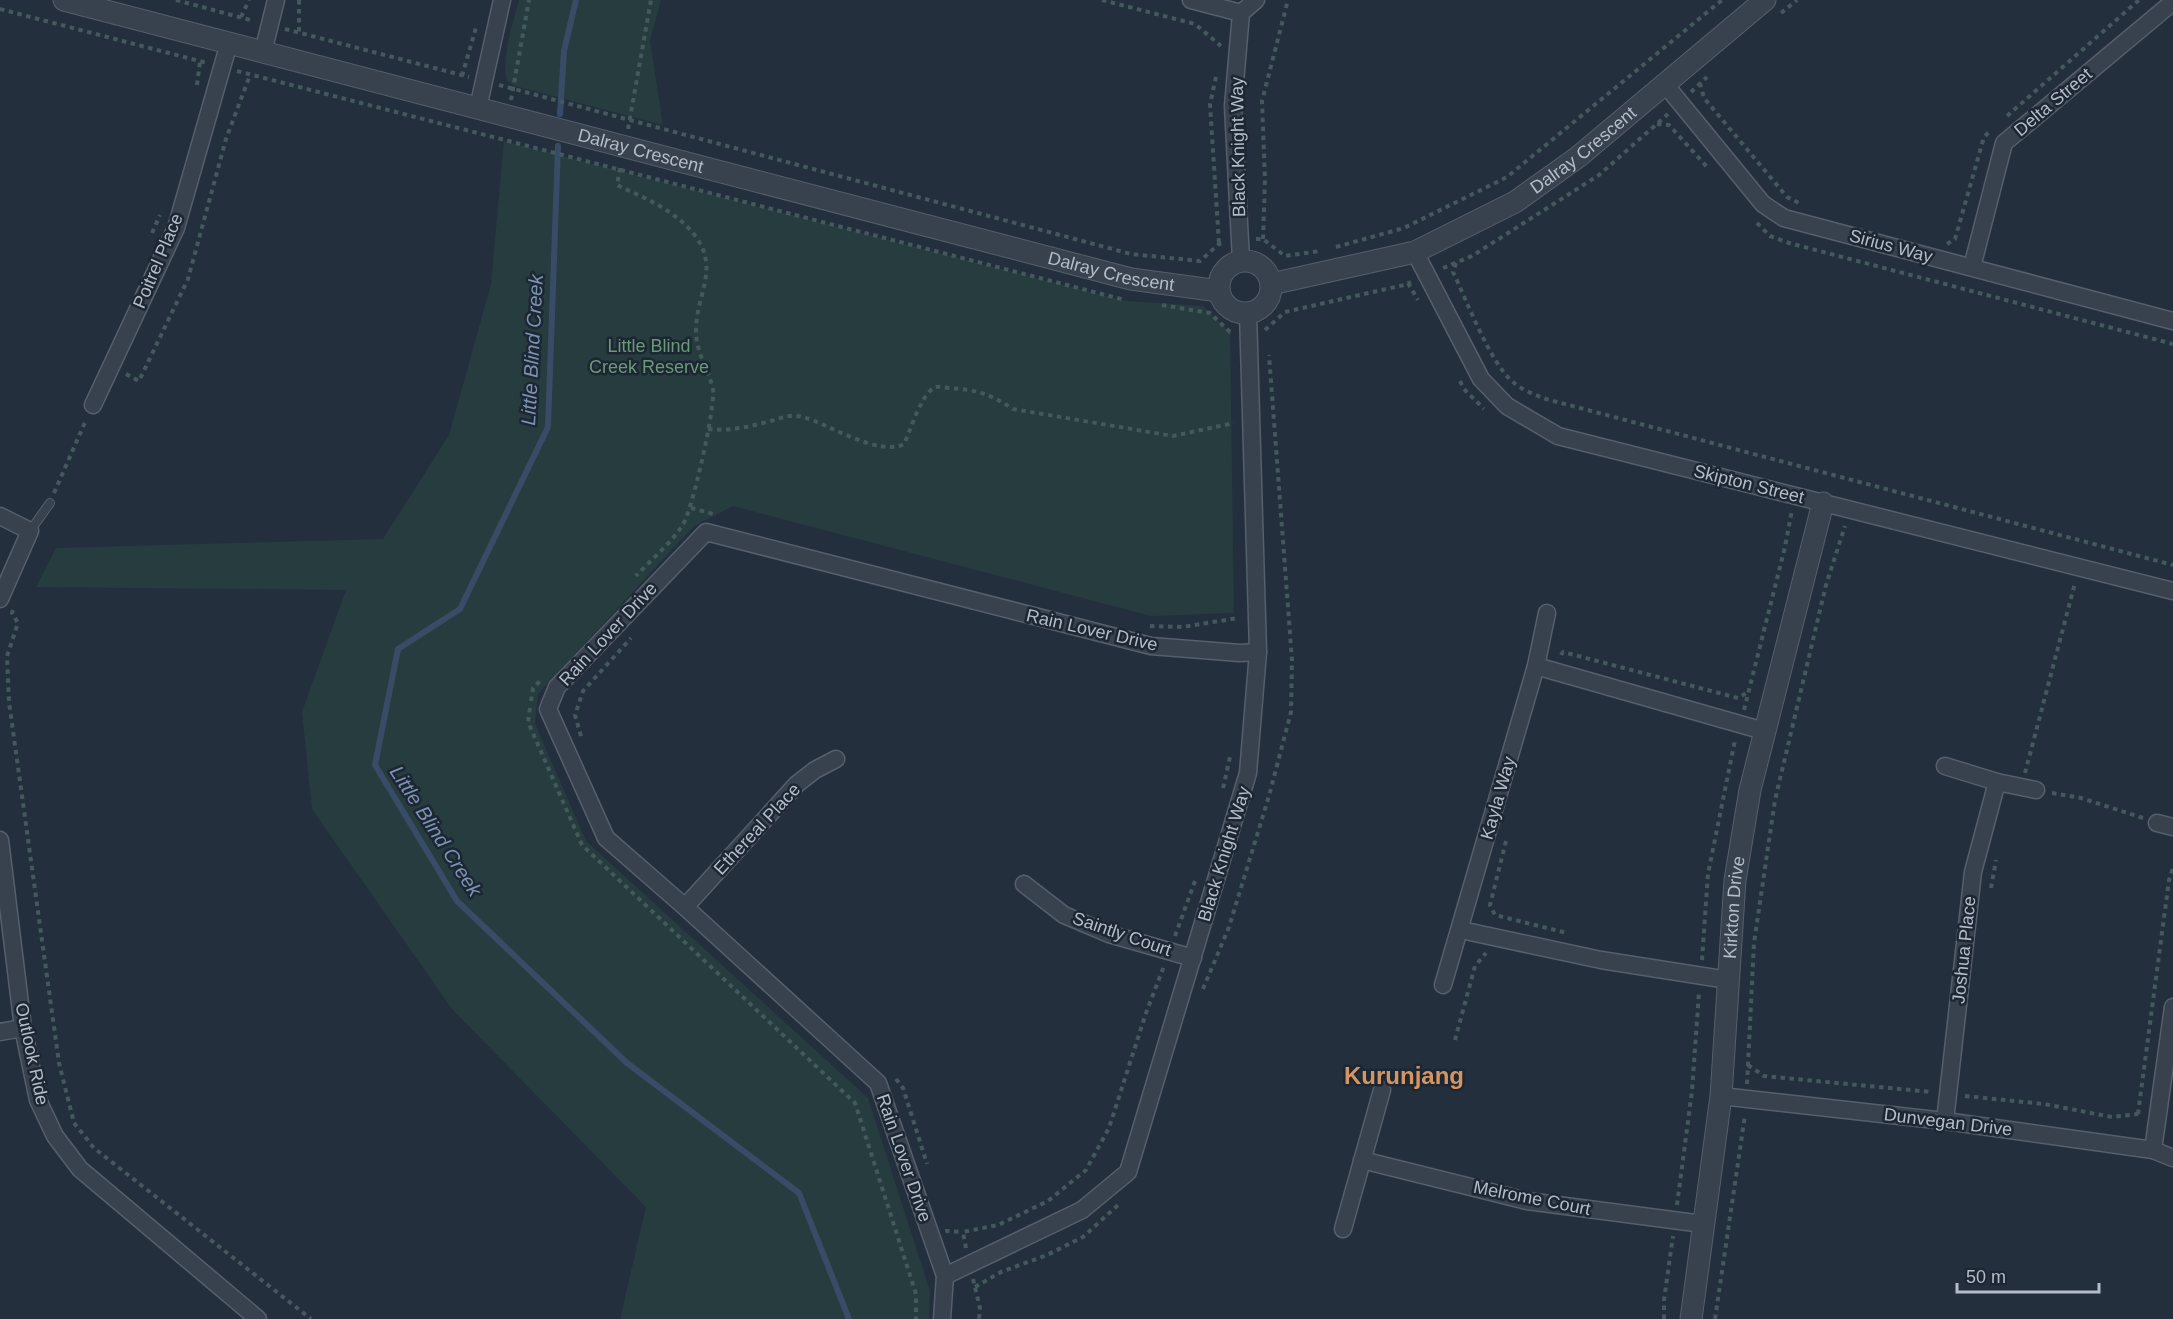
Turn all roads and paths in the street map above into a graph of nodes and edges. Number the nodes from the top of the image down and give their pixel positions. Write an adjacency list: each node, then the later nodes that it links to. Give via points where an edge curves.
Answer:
1 (64, 0): 23 (street, Dalray Crescent)
2 (177, 0): 19 (path)
3 (249, 0): 19 (path)
4 (276, 0): 21 (street)
5 (299, 0): 22 (path)
6 (502, 0): 30 (street)
7 (529, 0): 33 (path)
8 (651, 0): 37 (path)
9 (1101, 0): 25 (path, via 1195,24 1221,45)
10 (1191, 0): 18 (street)
11 (1256, 0): 18 (street)
12 (1288, 0): 42 (path, via 1262,101)
13 (1722, 0): 42 (path, via 1507,177 1404,228 1327,250 1285,256)
14 (1797, 0): 16 (path)
15 (2173, 2): 47 (street, Delta Street, via 2004,143)
16 (1772, 7): 31 (street, Dalray Crescent)
17 (0, 9): 26 (path)
18 (1241, 13): 45 (street, Black Knight Way, via 1233,106)
19 (241, 17): 21 (path)
20 (477, 22): 29 (path)
21 (270, 25): 22 (path); 24 (street)
22 (299, 32): 29 (path)
23 (229, 43): 24 (street, Dalray Crescent); 26 (street, Poitrel Place)
24 (263, 52): 35 (street, Dalray Crescent)
25 (1220, 55)
26 (222, 67): 40 (path); 61 (street, Poitrel Place, via 176,228)
27 (1714, 71): 32 (path)
28 (1217, 74): 43 (path, via 1210,104)
29 (462, 76): 30 (path)
30 (483, 81): 33 (path); 35 (street)
31 (1664, 83): 34 (street, Sirius Way); 46 (street, Dalray Crescent, via 1578,157 1515,202)
32 (1700, 83): 34 (path); 41 (path, via 1704,98 1787,196)
33 (513, 89): 36 (path); 37 (path)
34 (1681, 102): 47 (street, Sirius Way, via 1763,204 1784,219); 48 (path, via 1599,175)
35 (478, 108): 36 (street, Dalray Crescent)
36 (508, 117): 38 (path); 39 (street, Dalray Crescent)
37 (630, 120): 39 (path); 43 (path, via 1131,254 1200,261)
38 (504, 141)
39 (625, 147): 40 (path); 52 (street, Dalray Crescent, via 1131,279)
40 (620, 170): 53 (path); 65 (path, via 617,185 674,213 696,237 704,253 708,274 696,331 698,351 713,391)
41 (1808, 207)
42 (1263, 238): 45 (path)
43 (1220, 244): 45 (path)
44 (1946, 244): 47 (path)
45 (1240, 251): 51 (street, via 1268,275); 52 (street, via 1221,275)
46 (1415, 252): 49 (street, Skipton Street); 51 (street, Dalray Crescent)
47 (1974, 260): 56 (street, Sirius Way)
48 (1456, 263): 49 (path); 75 (path, via 1453,272 1497,363 1513,382 1531,393)
49 (1427, 275): 50 (path); 68 (street, Skipton Street, via 1481,379 1507,406 1558,436)
50 (1408, 283): 55 (path); 57 (path, via 1286,312 1267,330)
51 (1271, 284): 57 (street, via 1268,300)
52 (1219, 291): 57 (street, via 1226,305)
53 (1131, 300)
54 (1152, 304): 58 (path, via 1210,313)
55 (1422, 307)
56 (2173, 321)
57 (1248, 322): 58 (path); 84 (street, Black Knight Way)
58 (1230, 332): 59 (path)
59 (1231, 343)
60 (1460, 380): 62 (path)
61 (93, 405): 67 (path)
62 (1485, 411)
63 (1233, 412): 64 (path)
64 (1234, 423): 65 (path, via 1173,436 1013,409 978,390 935,387 929,391 899,447 880,446 788,415 737,429); 66 (path)
65 (708, 429): 70 (path)
66 (1234, 435)
67 (50, 503): 74 (lane)
68 (1823, 503): 78 (street, Skipton Street); 91 (street, Kirkton Drive)
69 (1793, 505): 89 (path)
70 (691, 508): 72 (path); 76 (path, via 682,526)
71 (0, 516): 74 (street)
72 (723, 516)
73 (1847, 521): 125 (path, via 1826,585 1775,800 1754,943)
74 (30, 531): 79 (street)
75 (2173, 565)
76 (635, 577)
77 (2076, 580): 97 (path, via 2024,776)
78 (2173, 591)
79 (0, 599)
80 (17, 602): 140 (path, via 12,613 18,623 7,656 9,702 58,1063 74,1123 94,1148)
81 (1547, 613): 86 (street, Kayla Way)
82 (1149, 626): 85 (path, via 1182,627 1238,618)
83 (637, 631): 92 (path, via 583,691 575,715)
84 (1258, 652): 85 (street, Rain Lover Drive); 112 (street, Black Knight Way, via 1248,773)
85 (1240, 653): 107 (street, Rain Lover Drive, via 1151,646 706,532 557,687 548,710 606,838)
86 (1536, 666): 87 (street); 108 (street, Kayla Way)
87 (1555, 672): 89 (path, via 1563,652 1738,698); 90 (street)
88 (541, 680): 141 (path, via 533,688 528,722 582,845 855,1104 916,1294)
89 (1748, 692): 90 (path)
90 (1740, 724): 91 (street); 113 (path, via 1708,874)
91 (1764, 731): 114 (street, Kirkton Drive, via 1735,880)
92 (583, 745)
93 (1231, 756): 98 (path)
94 (836, 759): 107 (street, Ethereal Place, via 797,784)
95 (1945, 766): 96 (street)
96 (1996, 782): 97 (street); 127 (street, Joshua Place, via 1973,872)
97 (2036, 790): 99 (path, via 2081,798)
98 (1221, 798)
99 (2165, 825)
100 (1507, 837): 111 (path, via 1494,881 1491,905 1495,915 1570,933)
101 (0, 840): 119 (street, Outlook Ride)
102 (1997, 858): 106 (path)
103 (2173, 868): 126 (path)
104 (1198, 873): 110 (path)
105 (1024, 884): 110 (street, Saintly Court, via 1064,915 1109,934)
106 (1990, 890)
107 (685, 907): 138 (street, Rain Lover Drive, via 878,1083)
108 (1461, 930): 111 (street); 115 (street, Kayla Way)
109 (1491, 948): 121 (path, via 1475,966)
110 (1169, 951): 112 (street, Saintly Court); 136 (path, via 1108,1128 1086,1170 1048,1202 998,1225)
111 (1565, 952): 113 (street)
112 (1193, 958): 137 (street, Black Knight Way, via 1128,1172 1082,1210)
113 (1700, 976): 114 (street); 117 (path)
114 (1728, 980): 124 (street, Kirkton Drive)
115 (1443, 985)
116 (1693, 993): 117 (path)
117 (1698, 999): 133 (path, via 1692,1091)
118 (2173, 1007): 128 (street)
119 (24, 1028): 120 (street); 139 (street, Outlook Ride, via 38,1100 55,1136 80,1169)
120 (0, 1032)
121 (1455, 1040)
122 (891, 1073): 131 (path, via 903,1088)
123 (1382, 1090): 130 (street)
124 (1721, 1096): 125 (street, Dunvegan Drive); 134 (street, Kirkton Drive)
125 (1748, 1099): 127 (street, Dunvegan Drive); 146 (path)
126 (2138, 1114)
127 (1945, 1121): 128 (street, Dunvegan Drive)
128 (2153, 1150): 129 (street, Dunvegan Drive)
129 (2173, 1158)
130 (1362, 1160): 133 (street, Melrome Court, via 1527,1201); 135 (street)
131 (927, 1165)
132 (944, 1220): 136 (path, via 947,1231)
133 (1675, 1221): 134 (street, Melrome Court); 144 (path)
134 (1703, 1224): 145 (street, Kirkton Drive)
135 (1343, 1229)
136 (963, 1232): 137 (path)
137 (970, 1264): 138 (street, Black Knight Way); 143 (path)
138 (945, 1276): 142 (street, Rain Lover Drive)
139 (258, 1319)
140 (311, 1319)
141 (916, 1319)
142 (942, 1319)
143 (979, 1319)
144 (1664, 1319)
145 (1691, 1319)
146 (1715, 1319)

